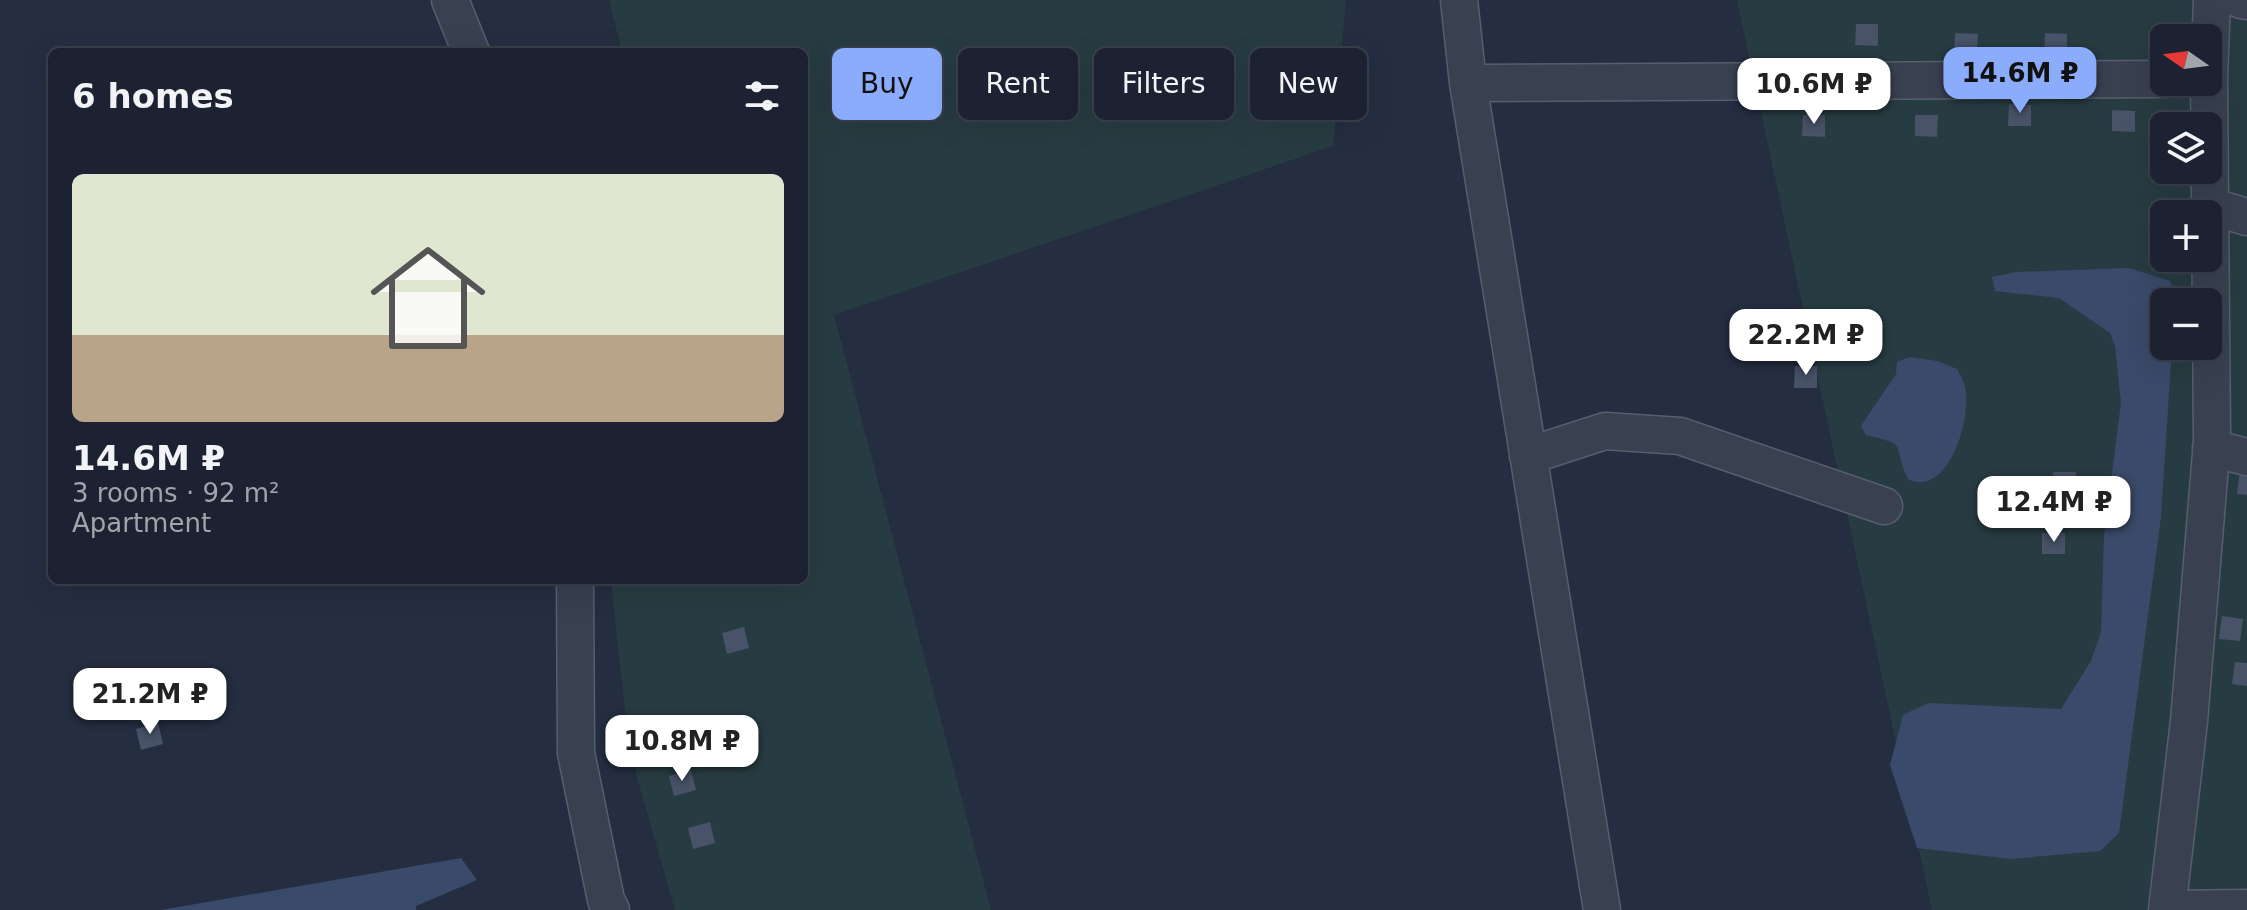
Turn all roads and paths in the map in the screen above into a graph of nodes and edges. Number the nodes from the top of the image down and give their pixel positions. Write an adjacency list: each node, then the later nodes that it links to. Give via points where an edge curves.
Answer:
1 (450, 0): 7 (street)
2 (1459, 0): 9 (street)
3 (2212, 0): 6 (street)
4 (2241, 0): 5 (street)
5 (2247, 1)
6 (2211, 24)
7 (469, 48)
8 (2150, 79): 9 (street)
9 (1468, 83): 16 (street)
10 (2209, 96): 11 (street)
11 (2210, 200)
12 (2222, 210): 13 (street)
13 (2247, 217)
14 (2210, 272): 15 (street)
15 (2211, 448): 17 (street); 21 (street, via 2189,721)
16 (1528, 456): 18 (street, via 1605,431 1680,436); 23 (street)
17 (2247, 457)
18 (1884, 506)
19 (575, 584): 22 (street, via 576,753)
20 (2247, 908): 21 (street)
21 (2167, 909)
22 (611, 910)
23 (1602, 910)

